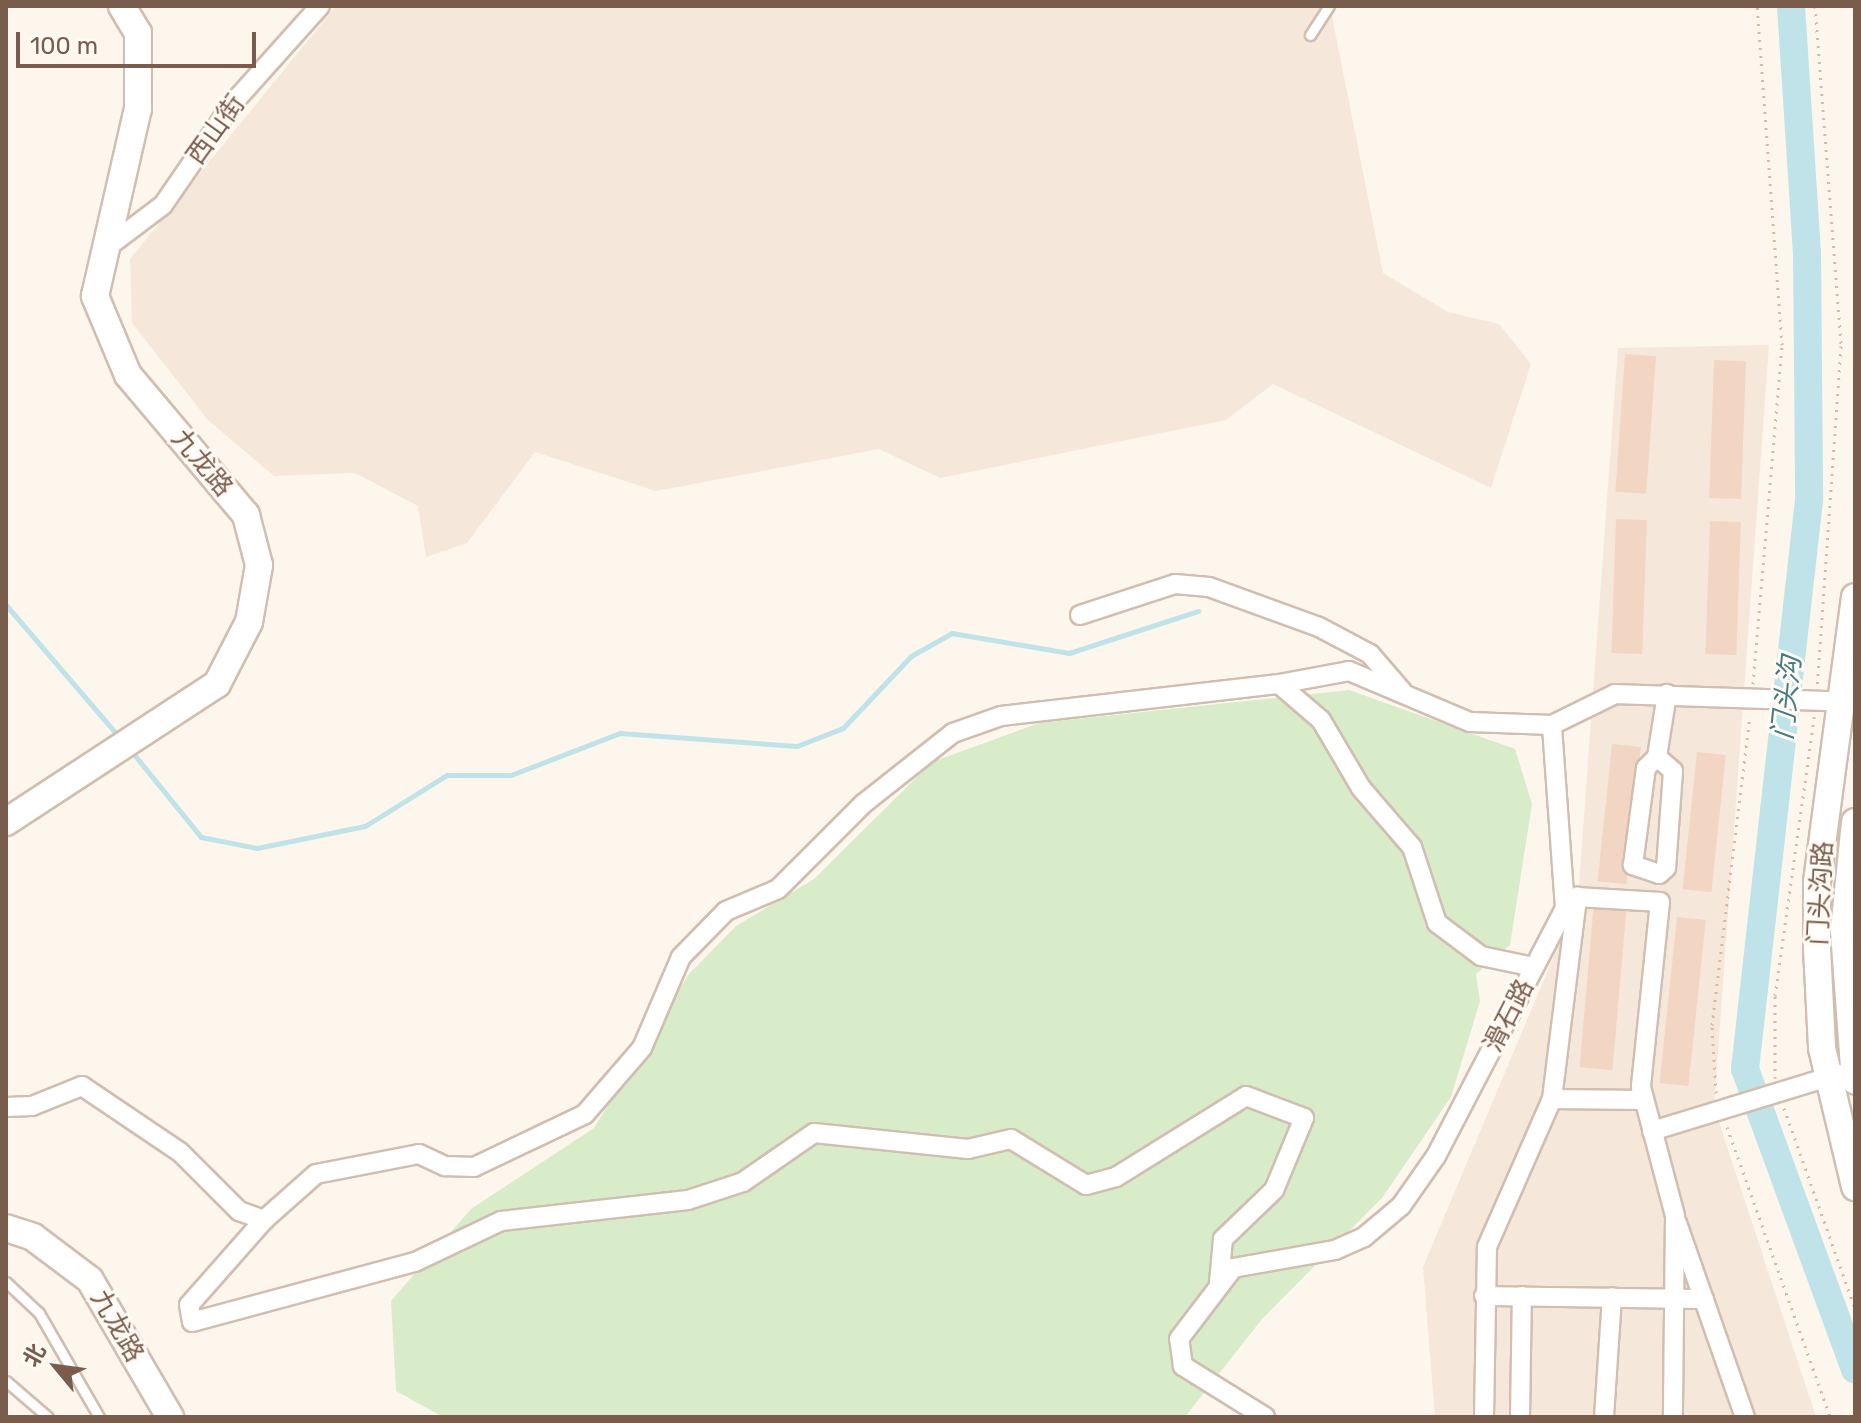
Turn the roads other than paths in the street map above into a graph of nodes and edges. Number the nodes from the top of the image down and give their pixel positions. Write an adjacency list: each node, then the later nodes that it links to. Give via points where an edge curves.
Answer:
1 (122, 6): 5 (main road, 九龙路, via 138,33 138,109)
2 (320, 6): 5 (street, 西山街, via 233,103 163,205)
3 (1329, 6): 4 (lane)
4 (1310, 35)
5 (106, 248): 14 (main road, 九龙路, via 95,296 128,375 246,515 259,565 249,622 217,684 175,717)
6 (1855, 597): 11 (main road, 门头沟路)
7 (1080, 615): 9 (street, via 1175,584 1209,587 1319,627 1370,654)
8 (1279, 684): 9 (street, via 1349,671); 16 (street, via 1321,720 1361,788 1412,847 1437,923 1481,956); 24 (street, via 1001,716 953,733 863,804 778,889 726,911 681,957 642,1048 585,1114 474,1167 445,1166 419,1154 316,1174)
9 (1402, 691): 12 (street, via 1470,722)
10 (1667, 694): 11 (street); 12 (street, via 1615,694); 13 (street)
11 (1837, 701): 17 (main road, 门头沟路, via 1817,882)
12 (1552, 725): 16 (street, 滑石路, via 1565,908)
13 (1657, 757): 13 (street, via 1646,768 1633,865 1659,874 1666,868 1673,771)
14 (6, 822)
15 (1855, 822): 17 (main road, 门头沟路, via 1844,931)
16 (1534, 967): 27 (street, 滑石路, via 1436,1156 1401,1206 1364,1237 1335,1250 1233,1268)
17 (1845, 1076): 21 (street, via 1778,1089); 22 (main road, 门头沟路)
18 (1552, 1099): 19 (street); 19 (street, via 1577,897 1660,902); 28 (street, via 1500,1208 1487,1247)
19 (1644, 1100): 21 (street)
20 (6, 1107): 24 (street, via 32,1106 82,1086 180,1152 239,1211)
21 (1652, 1131): 23 (street)
22 (1855, 1187)
23 (1675, 1216): 31 (street); 32 (street)
24 (264, 1220): 27 (street, via 189,1305 192,1322 415,1262 501,1221 688,1200 743,1182 814,1133 968,1149 1011,1139 1086,1185 1116,1177 1246,1096 1304,1118 1274,1190 1223,1239)
25 (6, 1228): 36 (main road, 九龙路, via 33,1237 90,1280)
26 (6, 1282): 35 (lane, via 39,1313)
27 (1219, 1282): 37 (street, 滑石路, via 1179,1339 1183,1366)
28 (1484, 1296): 29 (street); 38 (street)
29 (1522, 1296): 30 (street); 39 (street)
30 (1612, 1297): 31 (street); 40 (street)
31 (1672, 1298): 32 (street); 41 (street)
32 (1704, 1299): 42 (street)
33 (6, 1381): 34 (lane)
34 (48, 1417)
35 (99, 1417)
36 (170, 1417)
37 (1265, 1417)
38 (1484, 1417)
39 (1520, 1417)
40 (1604, 1417)
41 (1673, 1417)
42 (1745, 1417)

